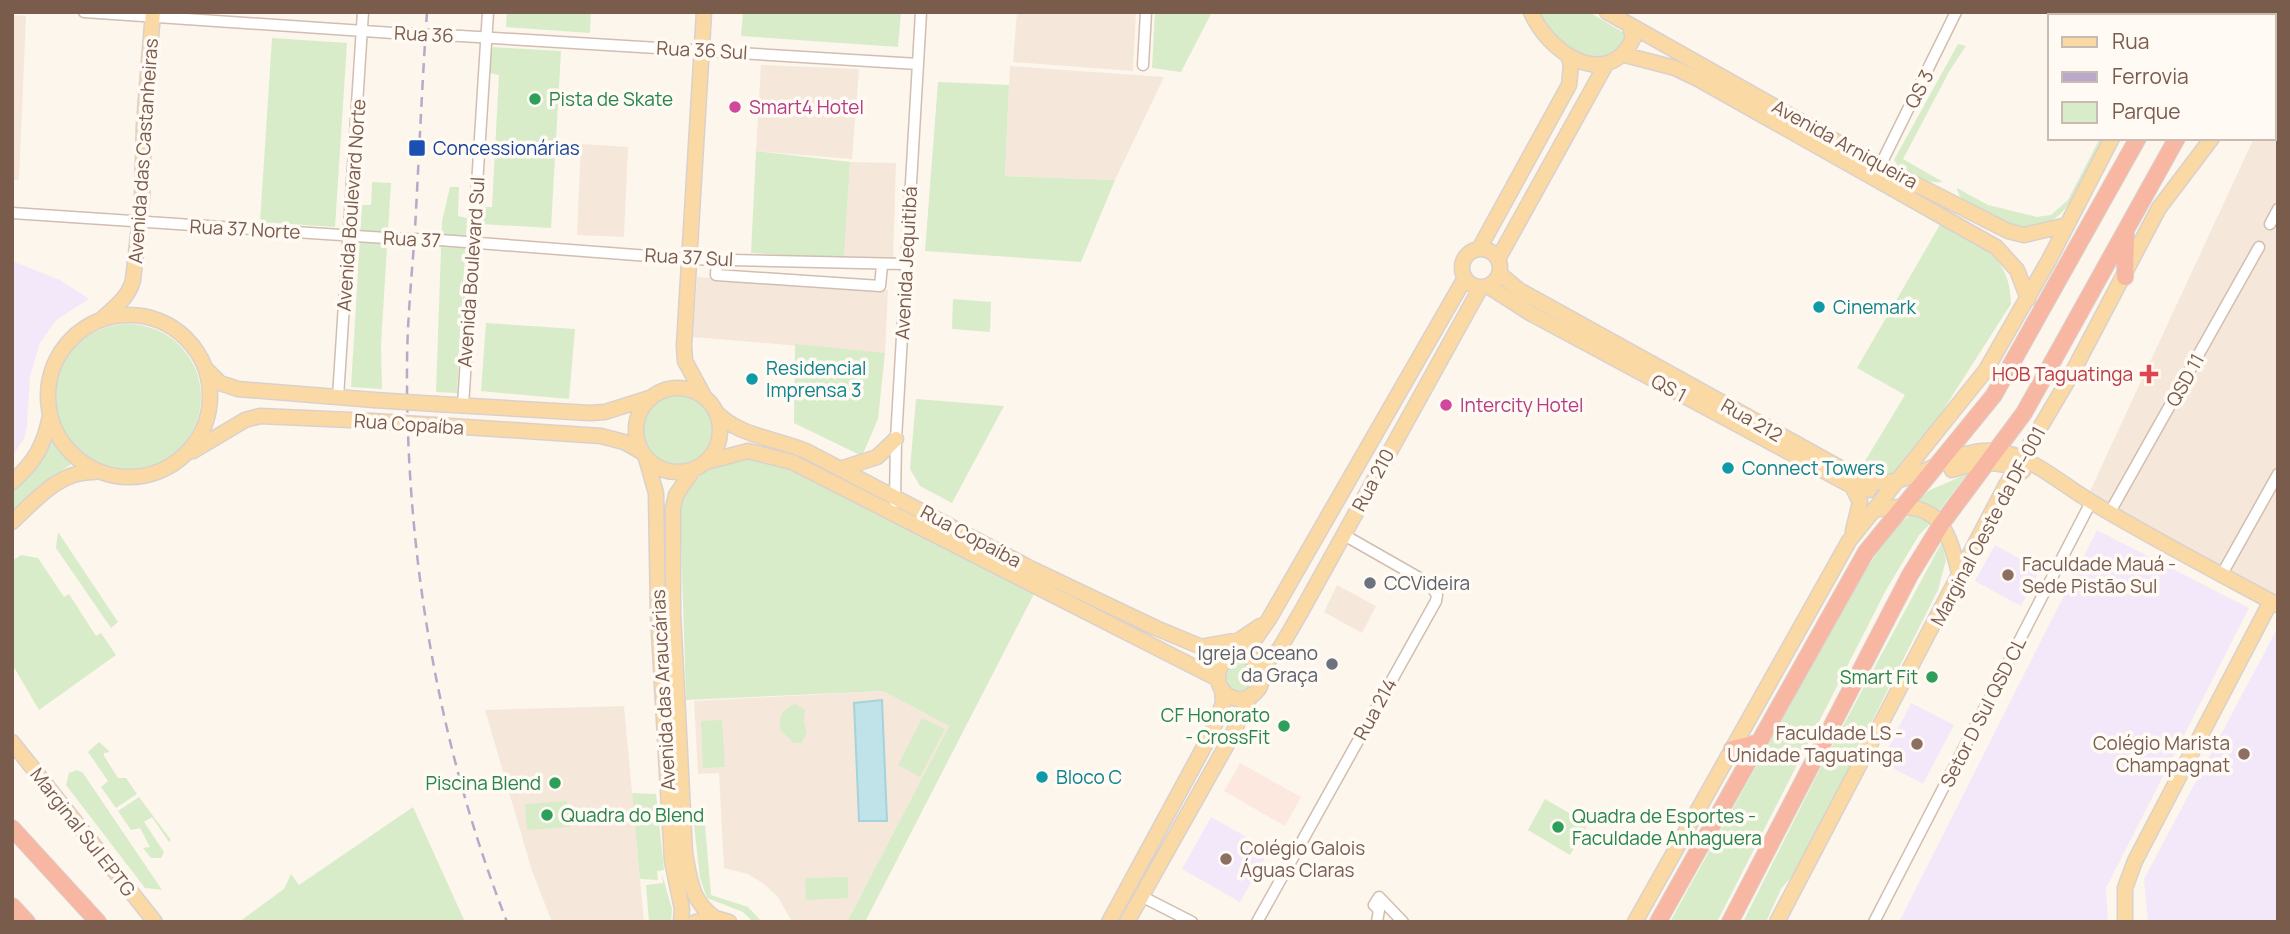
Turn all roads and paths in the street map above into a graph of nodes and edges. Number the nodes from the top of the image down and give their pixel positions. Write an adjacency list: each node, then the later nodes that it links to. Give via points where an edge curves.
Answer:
1 (84, 12): 10 (street, Rua 36)
2 (363, 12): 12 (street, Avenida Boulevard Norte)
3 (488, 12): 13 (street, Avenida Boulevard Sul)
4 (704, 12): 14 (main road)
5 (921, 12): 17 (street, Avenida Jequitibá)
6 (1146, 12): 18 (street)
7 (1531, 12): 15 (main road, via 1550,43)
8 (1956, 12): 24 (street, QS 3)
9 (1610, 13): 11 (main road, Avenida Arniqueira)
10 (153, 15): 12 (street, Rua 36); 30 (main road, Avenida das Castanheiras)
11 (1630, 26): 16 (main road, via 1633,39); 24 (main road, Avenida Arniqueira)
12 (362, 31): 13 (street, Rua 36, bridge); 33 (street, Avenida Boulevard Norte)
13 (487, 37): 14 (street, Rua 36 Sul); 34 (street, Avenida Boulevard Sul)
14 (703, 50): 17 (street, Rua 36 Sul); 37 (main road)
15 (1568, 55): 19 (main road); 36 (main road, via 1569,85)
16 (1625, 55): 19 (main road); 28 (main road, Avenida Arniqueira, via 1698,79)
17 (918, 64): 40 (street, Avenida Jequitibá)
18 (1143, 65)
19 (1605, 66): 39 (main road)
20 (2111, 140): 31 (main road)
21 (2136, 140): 62 (highway, via 1994,395)
22 (2176, 140): 32 (highway)
23 (2211, 140): 43 (main road, Marginal Oeste da DF-001, via 2159,208)
24 (1880, 166): 25 (main road, Avenida Arniqueira)
25 (1956, 203): 28 (main road); 31 (main road, Avenida Arniqueira, via 2007,231 2024,235)
26 (2278, 209): 29 (street)
27 (12, 214): 30 (street, Rua 37 Norte)
28 (1947, 220): 46 (main road, Avenida Arniqueira, via 2008,258)
29 (2270, 223)
30 (139, 224): 33 (street, Rua 37 Norte); 47 (main road, Avenida das Castanheiras, via 130,290)
31 (2067, 226): 46 (main road)
32 (2127, 228): 43 (highway); 57 (highway, via 2024,413)
33 (350, 235): 34 (street, Rua 37, bridge); 50 (street, Avenida Boulevard Norte)
34 (474, 242): 37 (street, Rua 37 Sul); 52 (street, Avenida Boulevard Sul)
35 (2259, 247): 74 (street, QSD 11)
36 (1479, 249): 39 (main road); 44 (main road, via 1464,260)
37 (688, 258): 38 (street, Rua 37 Sul); 49 (main road, via 685,361)
38 (717, 259): 41 (street, Rua 37 Sul); 41 (street, via 716,275 880,286)
39 (1498, 259): 42 (main road)
40 (905, 264): 41 (street, Rua 37 Sul); 55 (street, Avenida Jequitibá)
41 (882, 265)
42 (1500, 274): 45 (main road); 69 (main road, Rua 212, via 1519,290 1844,472)
43 (2125, 277): 60 (main road, Marginal Oeste da DF-001)
44 (1465, 278): 45 (main road); 87 (main road, Rua 210)
45 (1485, 287): 68 (main road, QS 1); 78 (main road, Rua 210)
46 (2028, 299): 69 (main road, via 1986,370)
47 (101, 320): 48 (main road, via 125,315 151,318 174,329 193,346); 54 (main road, via 85,327 60,353 48,386)
48 (205, 368): 50 (main road, Rua Copaíba, via 220,383 237,389); 58 (main road, via 208,416)
49 (704, 396): 51 (main road, via 676,387); 53 (main road)
50 (338, 397): 52 (main road, Rua Copaíba, bridge)
51 (649, 398): 52 (main road, Rua Copaíba, via 590,413); 56 (main road, via 636,424 636,439)
52 (463, 406)
53 (717, 412): 59 (main road, via 718,444); 61 (main road, Rua Copaíba, via 742,430 774,438)
54 (50, 415): 64 (main road, via 68,450); 66 (main road, via 43,446 30,467)
55 (896, 439): 61 (main road, via 877,457); 70 (street, Avenida Jequitibá)
56 (644, 455): 58 (main road, Rua Copaíba, bridge, via 624,442 601,436 260,416); 63 (main road, via 667,471); 86 (main road, Avenida das Araucárias, via 656,493)
57 (1992, 456): 60 (main road, Rua 212); 62 (main road, Rua 212, via 1967,454); 67 (main road, Rua 212); 77 (highway)
58 (183, 457): 64 (main road, via 144,476)
59 (706, 462): 63 (main road); 75 (main road, Rua Copaíba, via 748,451 769,455)
60 (2018, 463): 71 (main road, Rua 212); 82 (main road, Marginal Oeste da DF-001)
61 (843, 468): 70 (main road, Rua Copaíba)
62 (1934, 469): 67 (highway); 69 (main road, Rua 212)
63 (693, 470): 85 (main road, Avenida das Araucárias, via 673,508)
64 (100, 472): 76 (main road, via 70,474)
65 (2278, 474): 80 (street)
66 (12, 482)
67 (1921, 484): 69 (main road, Rua 212); 72 (highway)
68 (1852, 486): 69 (main road, Rua 212); 79 (main road, via 1860,509)
69 (1895, 486): 73 (main road)
70 (895, 495): 75 (street, Avenida Jequitibá); 81 (main road, Rua Copaíba)
71 (2091, 502): 74 (main road, Rua 212); 118 (street, Setor D Sul QSD CL)
72 (1903, 505): 73 (main road); 77 (main road, via 1921,508); 97 (highway, via 1866,552)
73 (1875, 510): 79 (main road)
74 (2110, 512): 80 (main road, Rua 212)
75 (895, 514): 81 (main road, Rua Copaíba)
76 (12, 522)
77 (1942, 523): 82 (main road); 116 (highway, via 1910,575)
78 (1344, 535): 92 (main road, Rua 210, via 1280,648); 111 (street, Rua 214, via 1430,584 1436,601)
79 (1849, 541): 98 (main road)
80 (2222, 574): 84 (main road, Rua 212)
81 (1030, 575): 83 (main road, Rua Copaíba)
82 (1960, 577): 117 (main road, Marginal Oeste da DF-001)
83 (1069, 594): 88 (main road, Rua Copaíba); 91 (main road, Rua Copaíba)
84 (2274, 603): 119 (main road, via 2135,861 2125,888)
85 (673, 613): 86 (main road); 102 (main road, Avenida das Araucárias, via 685,853 692,891 706,912)
86 (658, 614): 106 (main road, Avenida das Araucárias, via 672,861)
87 (1269, 619): 88 (main road, via 1240,640); 89 (main road, Rua 210)
88 (1199, 646): 90 (main road, Rua Copaíba)
89 (1244, 655): 90 (main road); 92 (main road)
90 (1228, 658): 93 (main road, via 1220,667)
91 (1194, 667): 93 (main road, Rua Copaíba); 95 (main road, via 1214,694)
92 (1260, 669): 94 (main road, via 1260,684)
93 (1220, 684): 94 (main road, via 1235,698); 95 (main road, via 1223,703)
94 (1251, 695): 100 (main road)
95 (1212, 732): 108 (main road)
96 (12, 742): 105 (main road, Marginal Sul EPTG)
97 (1757, 743): 98 (highway); 115 (highway)
98 (1732, 749): 114 (main road)
99 (12, 828): 104 (highway)
100 (1141, 896): 109 (main road); 110 (street)
101 (12, 906): 103 (highway)
102 (722, 920): 107 (main road)
103 (27, 922)
104 (98, 922)
105 (155, 922)
106 (681, 922)
107 (695, 922)
108 (1109, 922)
109 (1127, 922)
110 (1192, 922)
111 (1257, 922)
112 (1377, 922): 113 (street, via 1380,910 1374,905 1379,897)
113 (1403, 922)
114 (1635, 922)
115 (1658, 922)
116 (1730, 922)
117 (1777, 922)
118 (1874, 922)
119 (2125, 922)

